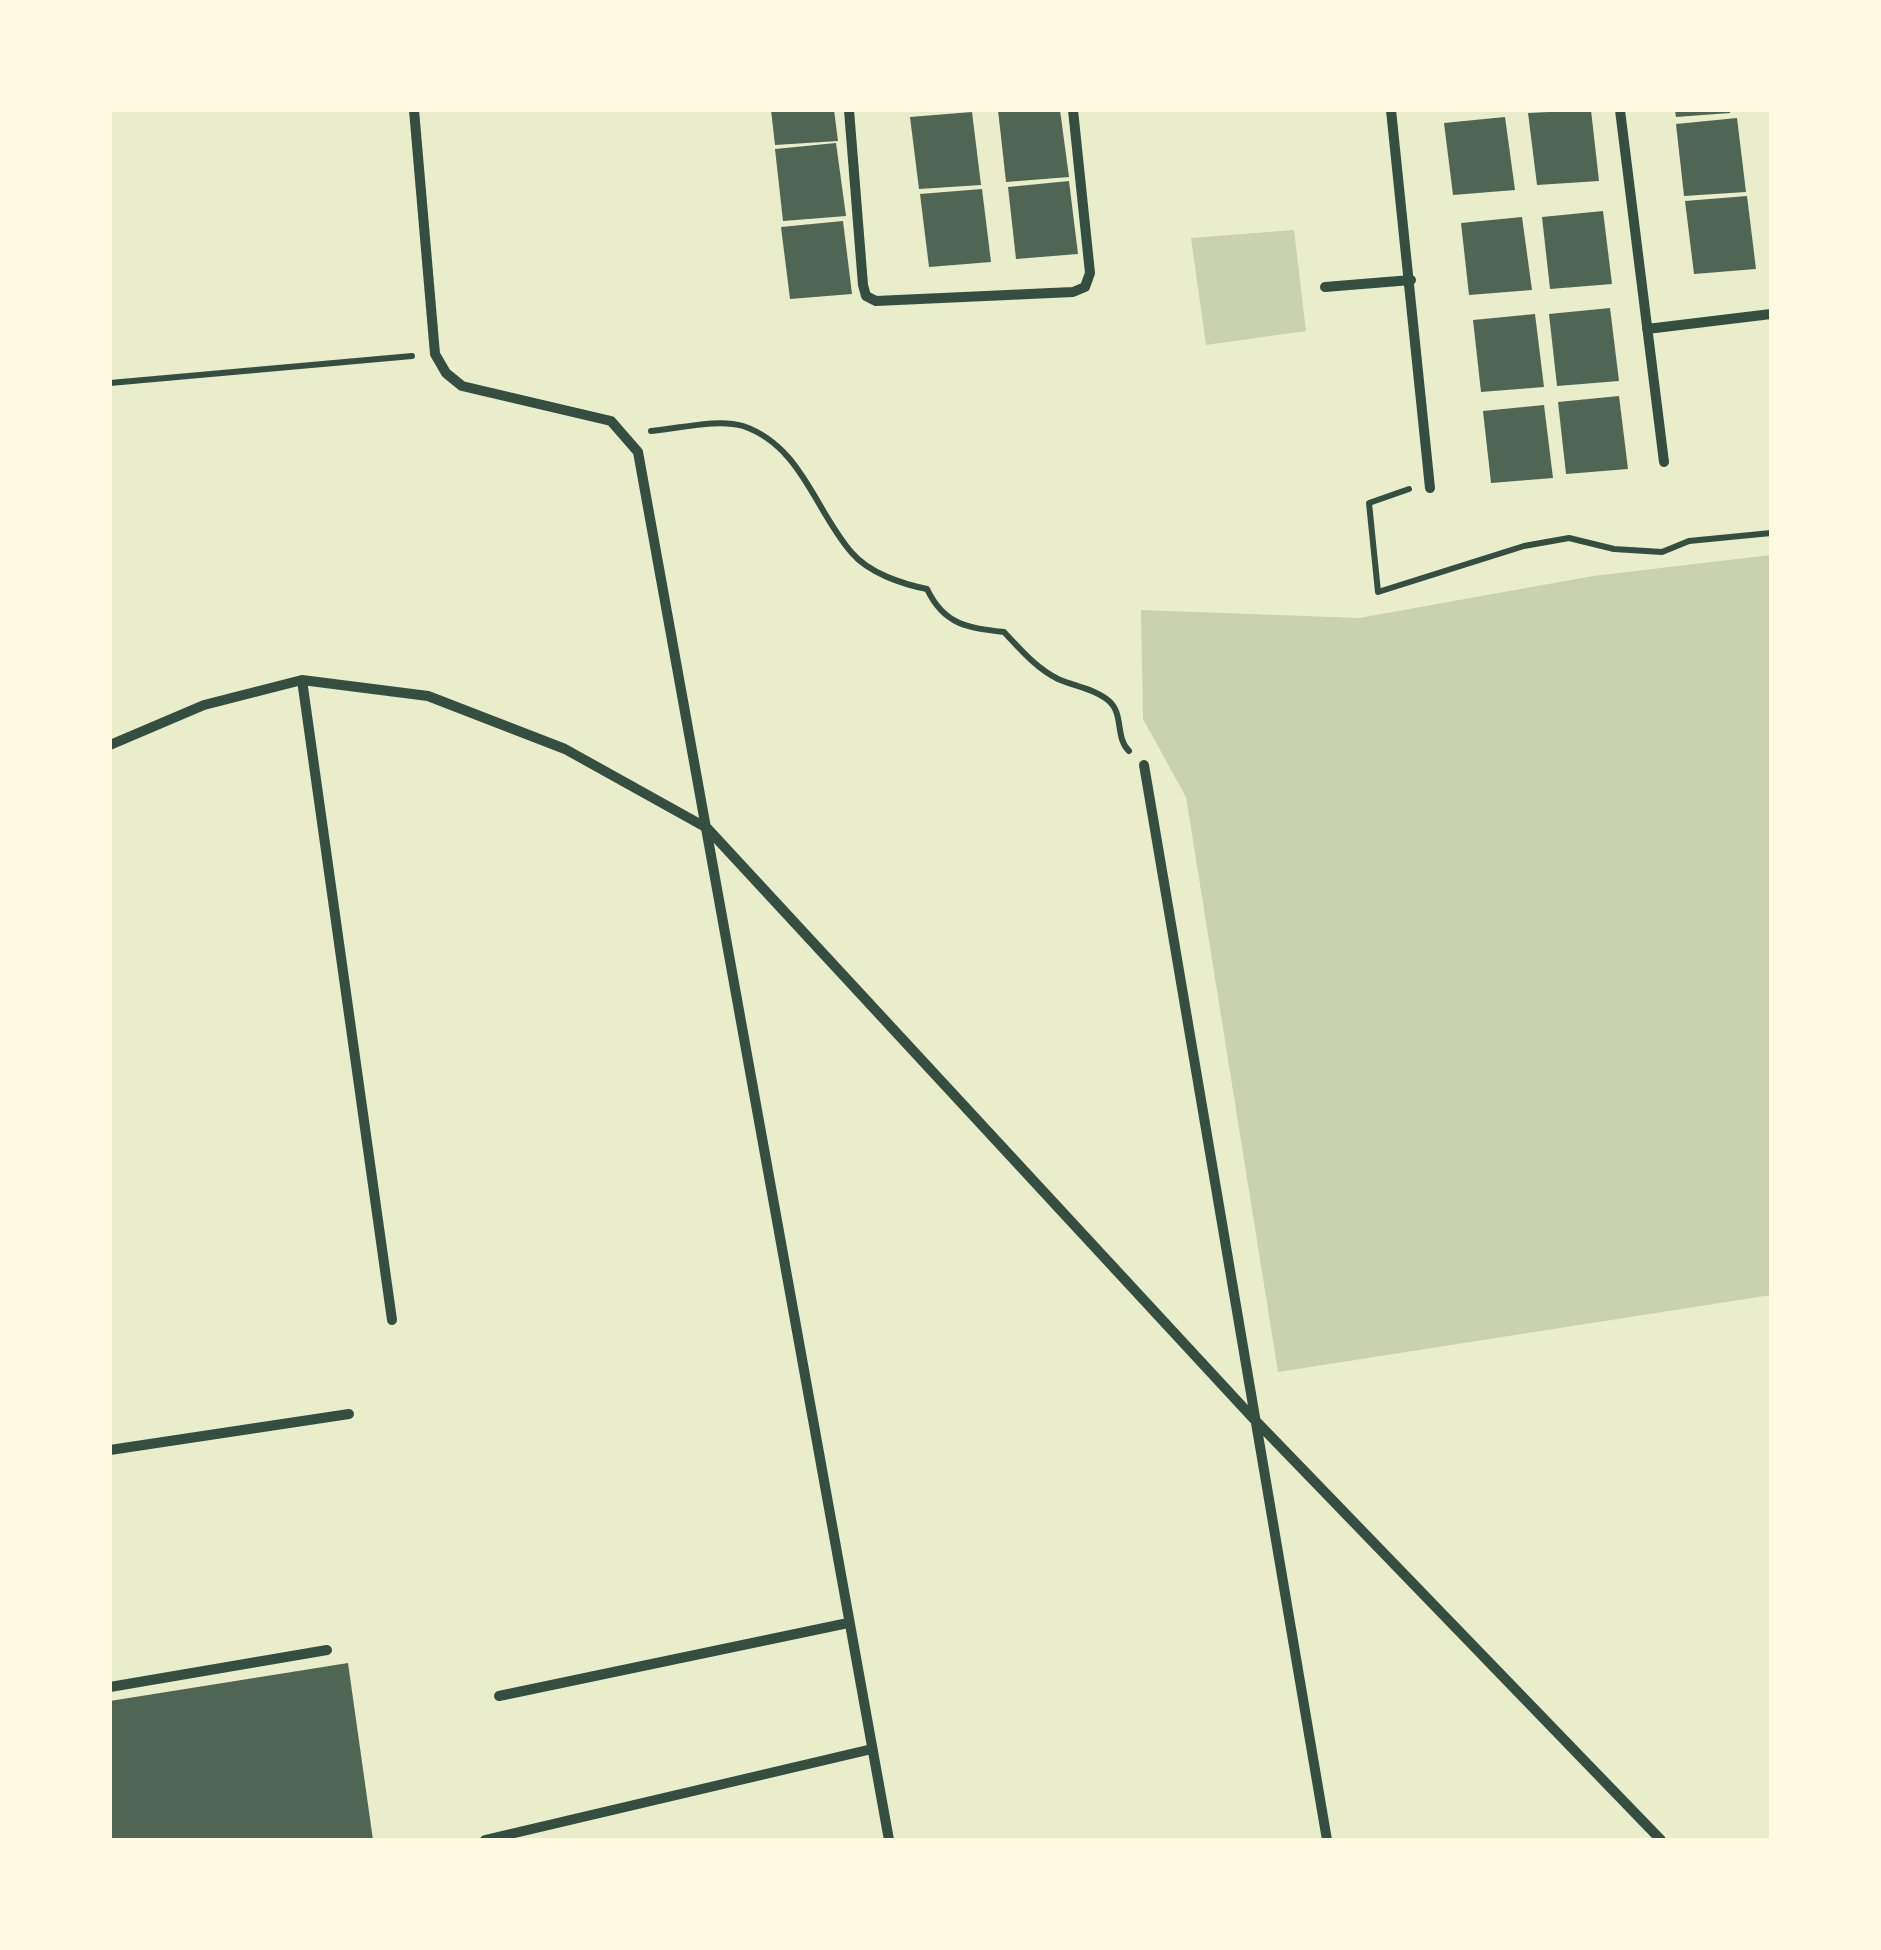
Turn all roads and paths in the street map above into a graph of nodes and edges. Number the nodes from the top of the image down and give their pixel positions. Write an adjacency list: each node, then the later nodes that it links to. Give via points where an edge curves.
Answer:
1 (414, 110): 10 (street)
2 (849, 110): 3 (street, via 863,285 876,301 1085,287 1090,273)
3 (1073, 110)
4 (1391, 110): 6 (street)
5 (1620, 110): 9 (street)
6 (1411, 280): 7 (street); 14 (street)
7 (1325, 287)
8 (1771, 314): 9 (street)
9 (1647, 329): 13 (street)
10 (435, 354): 11 (path); 12 (street, via 462,386 610,420)
11 (110, 383)
12 (626, 433): 18 (path, via 726,424 761,435 789,457 854,557 901,584 927,590 946,618 964,628 1004,632 1056,678 1108,700 1122,745); 19 (street, via 638,452)
13 (1664, 462)
14 (1430, 488): 15 (path, via 1369,502 1378,592 1569,538 1662,552 1689,540)
15 (1771, 533)
16 (302, 680): 17 (street, via 204,705); 19 (street, via 428,696 566,749); 20 (street)
17 (110, 745)
18 (1144, 765): 22 (street)
19 (707, 828): 22 (street); 24 (street)
20 (392, 1320)
21 (349, 1414): 23 (street)
22 (1252, 1417): 31 (street); 32 (street)
23 (110, 1450)
24 (848, 1623): 27 (street); 28 (street)
25 (326, 1650): 26 (street)
26 (110, 1687)
27 (499, 1696)
28 (872, 1749): 29 (street); 30 (street)
29 (484, 1840)
30 (888, 1840)
31 (1328, 1840)
32 (1661, 1840)

